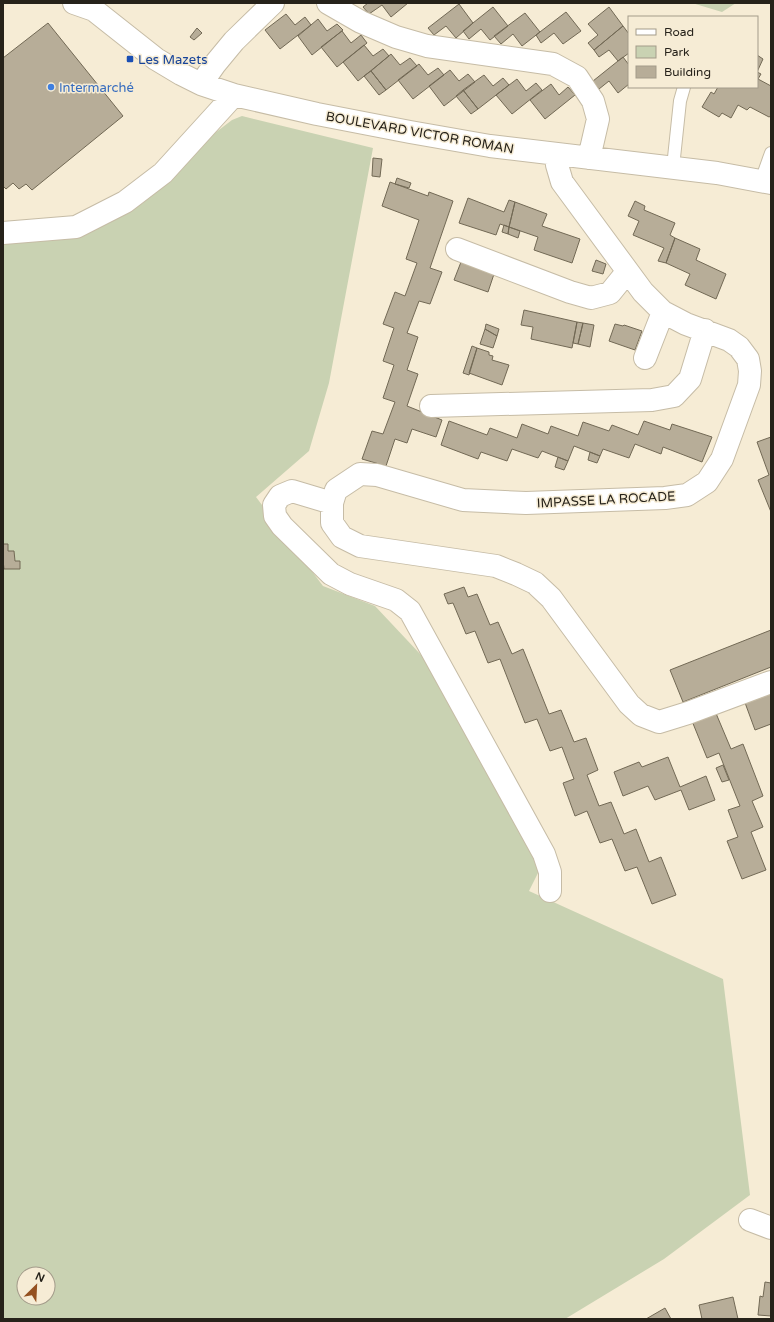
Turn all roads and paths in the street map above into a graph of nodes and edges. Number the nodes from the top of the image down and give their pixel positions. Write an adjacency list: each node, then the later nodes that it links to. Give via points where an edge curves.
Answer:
1 (74, 3): 4 (street, BOULEVARD VICTOR ROMAN)
2 (273, 3): 5 (street, via 234,41)
3 (328, 3): 10 (street, via 361,22 396,37 427,46 553,64 577,77 593,100 598,119)
4 (92, 6): 5 (street, BOULEVARD VICTOR ROMAN, via 156,59)
5 (201, 84): 7 (street, BOULEVARD VICTOR ROMAN)
6 (684, 88): 11 (lane)
7 (234, 95): 9 (street, BOULEVARD VICTOR ROMAN, via 410,132 490,146); 13 (street, via 163,173 125,202 76,227)
8 (771, 153): 12 (lane)
9 (557, 154): 10 (street, BOULEVARD VICTOR ROMAN); 15 (street, IMPASSE LA ROCADE, via 562,182)
10 (590, 158): 11 (street, BOULEVARD VICTOR ROMAN)
11 (673, 167): 12 (street, BOULEVARD VICTOR ROMAN)
12 (766, 182)
13 (3, 233)
14 (457, 249): 15 (street, via 591,298 610,293)
15 (628, 272): 16 (street, IMPASSE LA ROCADE)
16 (663, 312): 17 (street, IMPASSE LA ROCADE); 18 (street)
17 (705, 330): 19 (street, via 690,380 674,396 652,400); 20 (street, IMPASSE LA ROCADE, via 739,346 748,359 749,385 722,459 708,482 687,495 526,503 463,500 377,475 360,474 336,490)
18 (645, 358)
19 (431, 406)
20 (332, 503): 21 (street, IMPASSE LA ROCADE, via 332,523 342,537 360,546 496,566 535,584 551,598 640,715 659,722); 22 (street, via 292,491 280,496 274,505 275,516 331,574 350,584 396,600 410,611 544,854 550,872)
21 (771, 682)
22 (550, 891)
23 (750, 1220): 24 (street)
24 (771, 1228)

